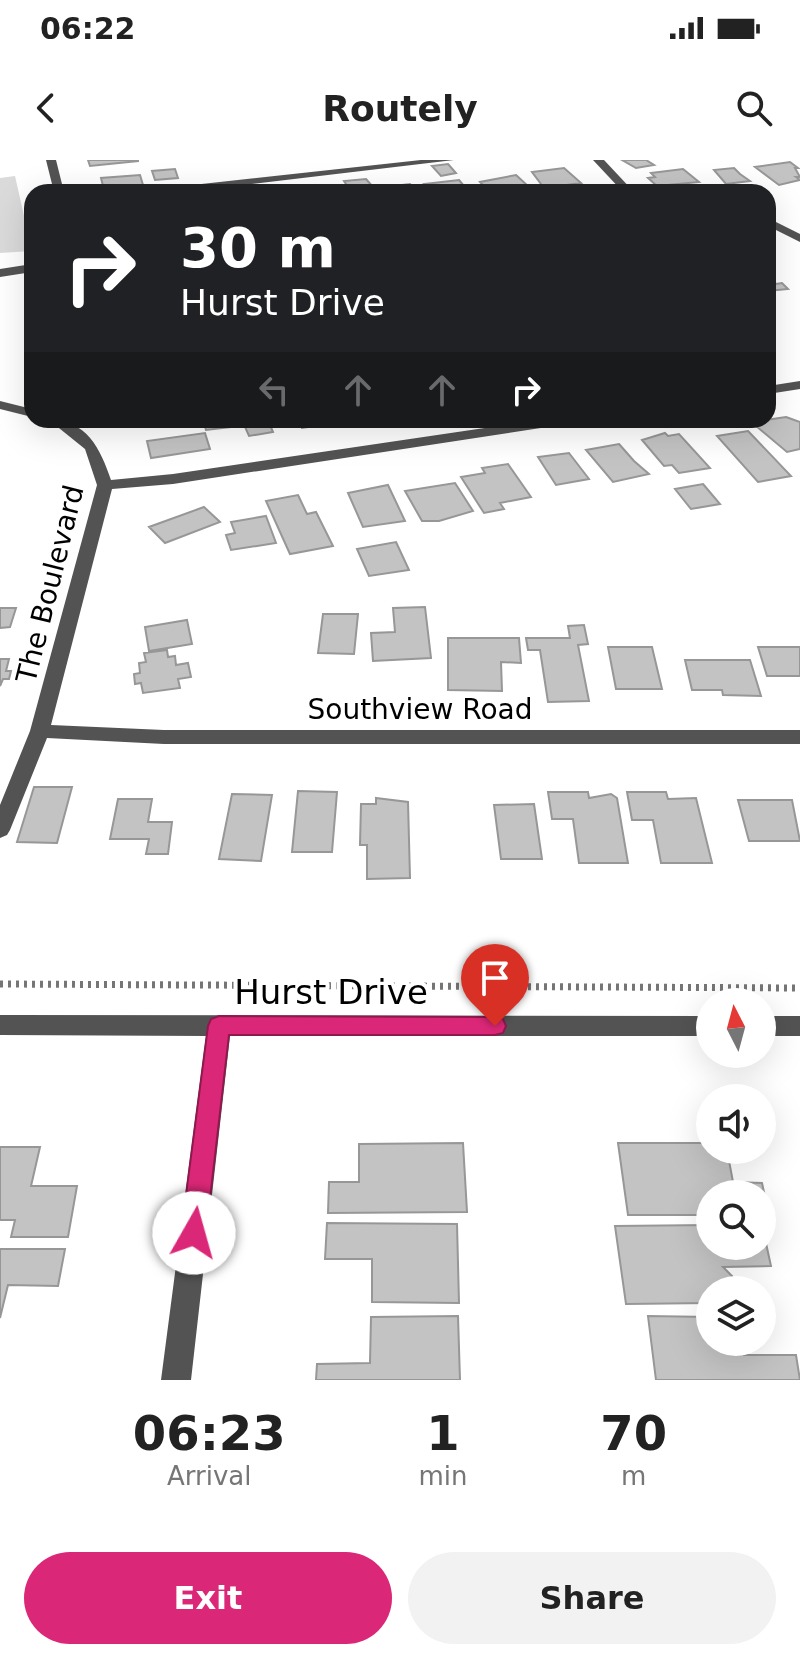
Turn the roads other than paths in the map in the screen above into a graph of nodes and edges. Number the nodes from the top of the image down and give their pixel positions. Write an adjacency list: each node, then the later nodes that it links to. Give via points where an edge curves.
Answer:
1 (51, 160): 4 (street)
2 (449, 160): 5 (street)
3 (598, 160): 6 (street)
4 (57, 184)
5 (229, 184)
6 (621, 184)
7 (776, 226): 8 (street)
8 (800, 239)
9 (24, 269): 10 (street)
10 (0, 273)
11 (800, 385): 12 (street)
12 (776, 389)
13 (0, 405): 14 (street)
14 (24, 411)
15 (67, 428): 17 (street, The Boulevard, via 92,447)
16 (513, 428): 17 (street)
17 (105, 485): 18 (street, The Boulevard)
18 (40, 731): 19 (street, Southview Road, via 164,737); 20 (street, The Boulevard)
19 (800, 737)
20 (0, 830)
21 (0, 1025): 22 (street, Hurst Drive)
22 (219, 1026): 23 (street, Hurst Drive); 26 (street)
23 (696, 1026)
24 (776, 1026): 25 (street)
25 (800, 1026)
26 (176, 1380)

